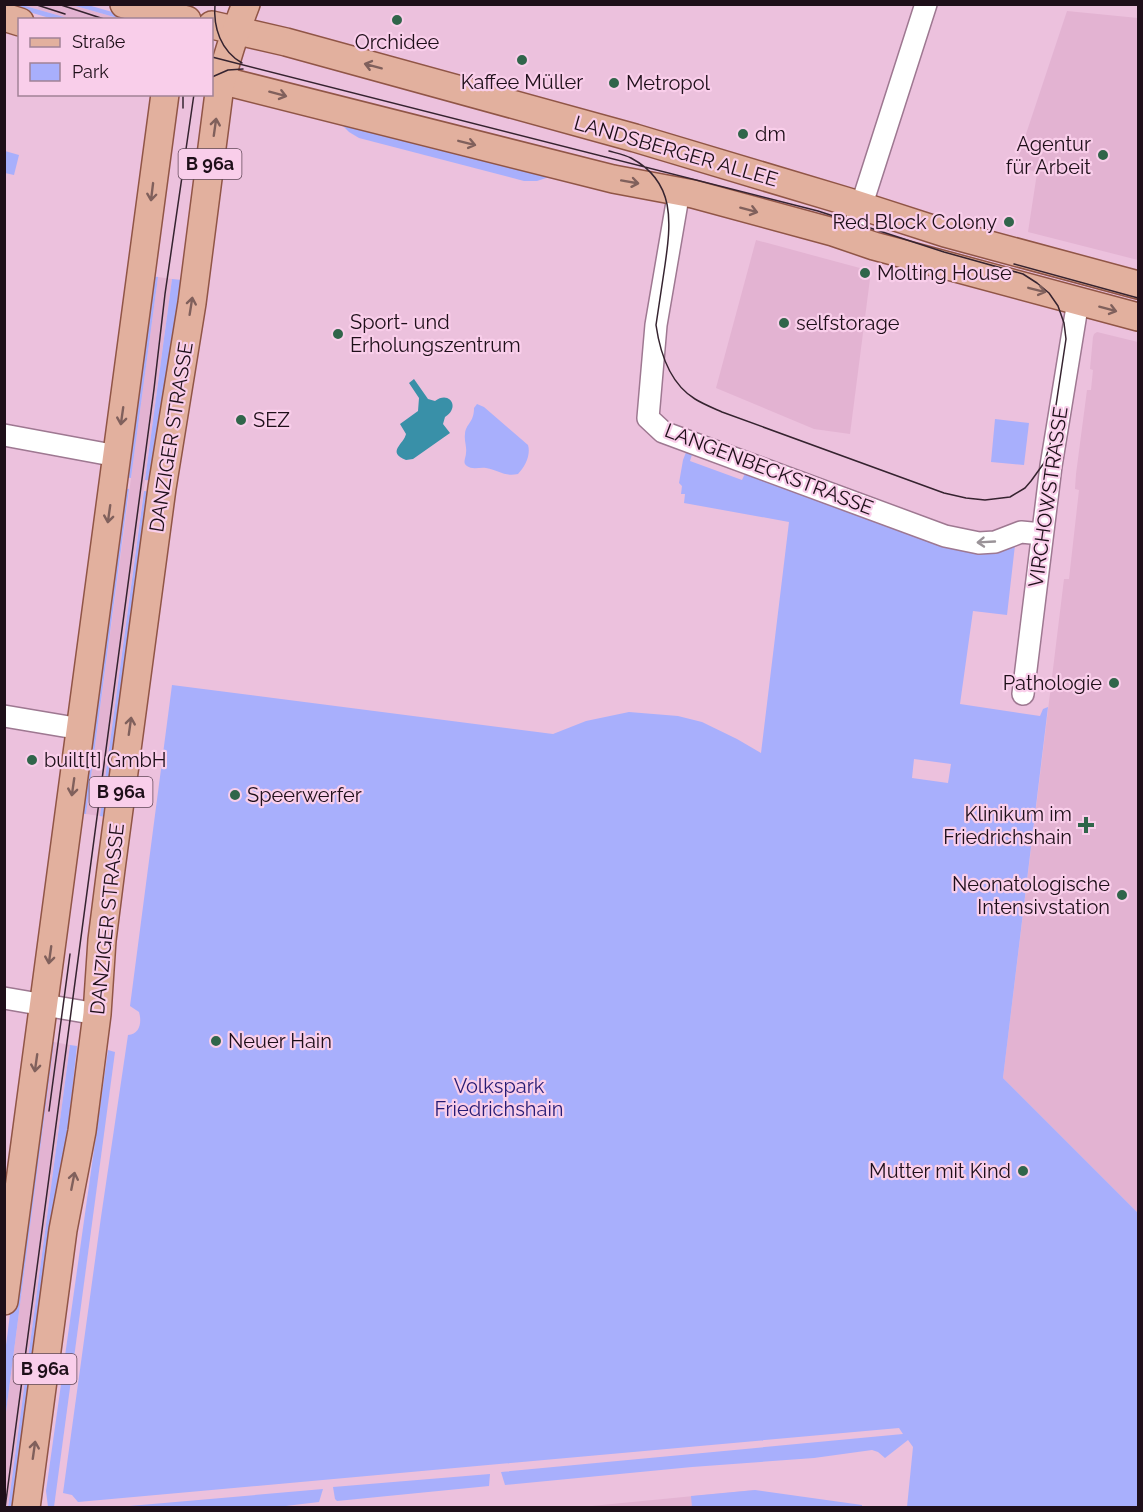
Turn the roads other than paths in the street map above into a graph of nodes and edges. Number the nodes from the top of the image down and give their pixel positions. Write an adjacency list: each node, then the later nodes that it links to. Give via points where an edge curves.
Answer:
1 (124, 4): 4 (main road)
2 (246, 4): 5 (main road, B 96a)
3 (927, 4): 9 (street)
4 (178, 18)
5 (224, 27): 6 (main road, B 96a); 9 (main road, LANDSBERGER ALLEE, one-way to 5, via 656,143)
6 (216, 79): 8 (main road, LANDSBERGER ALLEE, one-way to 8); 22 (main road, DANZIGER STRASSE / B 96a, one-way to 6, via 102,940 127,749 162,488 192,303)
7 (165, 96): 15 (main road, B 96a, one-way to 15)
8 (678, 199): 10 (main road, LANDSBERGER ALLEE, one-way to 10); 16 (street, LANGENBECKSTRASSE, one-way to 8, via 1023,532 979,543 945,536 663,432 648,418 658,309)
9 (860, 206): 10 (street); 11 (main road, LANDSBERGER ALLEE)
10 (851, 238): 12 (main road, LANDSBERGER ALLEE, one-way to 12)
11 (1138, 285)
12 (1078, 301): 13 (main road, LANDSBERGER ALLEE, one-way to 13); 16 (street, VIRCHOWSTRASSE)
13 (1138, 317)
14 (4, 435): 15 (street)
15 (117, 456): 19 (main road, B 96a, one-way to 19)
16 (1042, 534): 17 (street, VIRCHOWSTRASSE)
17 (1023, 694)
18 (4, 716): 19 (street)
19 (81, 729): 21 (main road, B 96a, one-way to 21)
20 (4, 998): 21 (street)
21 (44, 1005): 22 (street); 23 (main road, B 96a, one-way to 23)
22 (97, 1014): 25 (main road, DANZIGER STRASSE / B 96a, one-way to 22)
23 (7, 1258): 24 (main road, B 96a)
24 (4, 1301)
25 (26, 1508)

